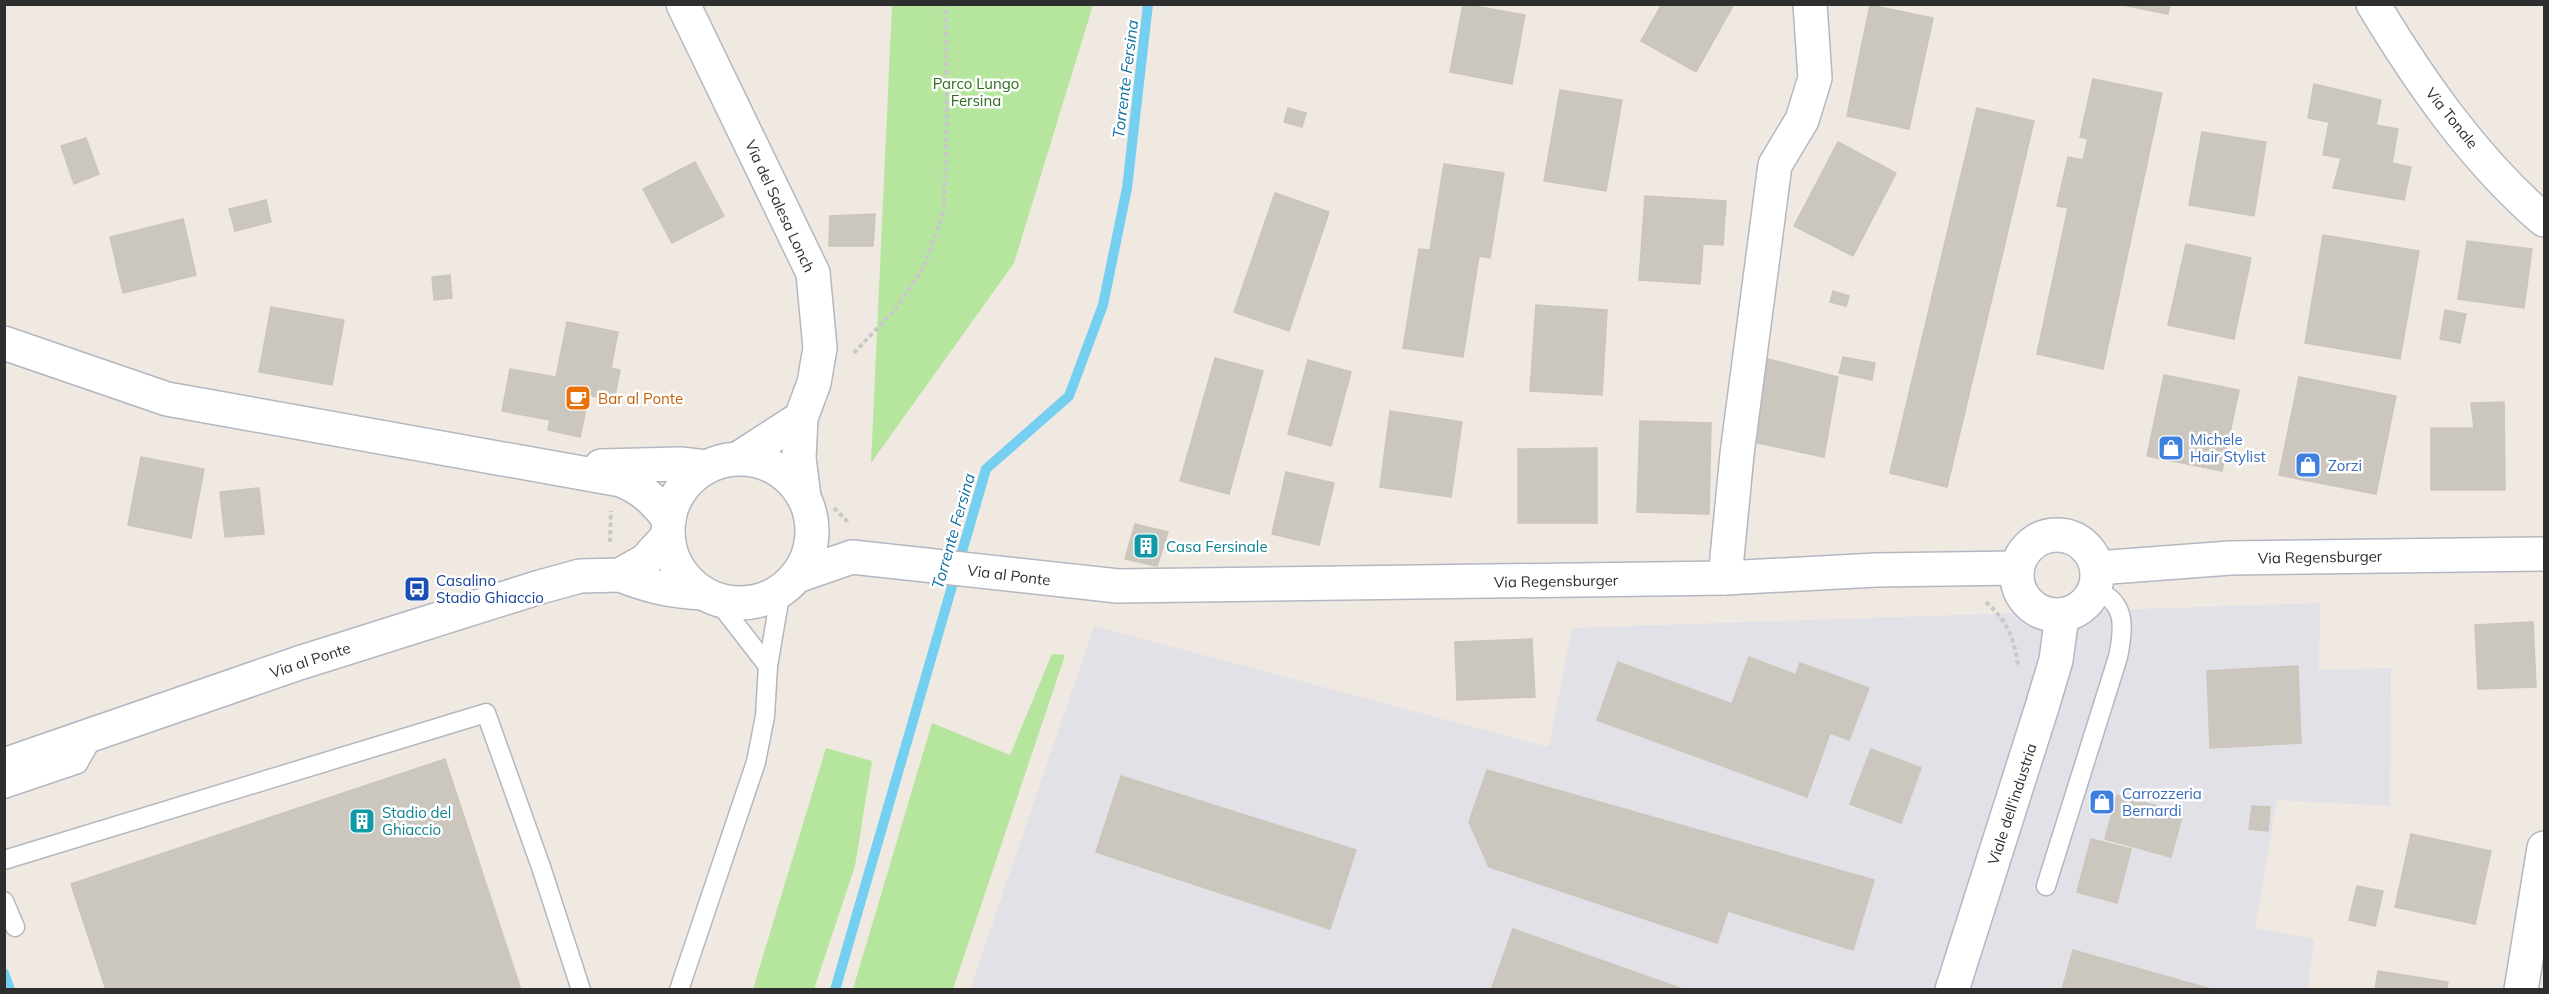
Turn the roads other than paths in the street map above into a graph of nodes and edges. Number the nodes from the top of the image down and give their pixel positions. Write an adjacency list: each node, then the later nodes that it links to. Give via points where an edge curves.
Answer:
1 (683, 4): 6 (main road, Via del Salesa Lonch, via 813,273 820,348 814,383)
2 (1810, 4): 16 (main road, via 1815,78 1802,120 1774,165)
3 (2373, 4): 4 (main road, Via Tonale, via 2450,118 2522,201)
4 (2544, 220)
5 (7, 344): 9 (main road, via 167,399)
6 (801, 418): 7 (main road); 10 (main road, Via del Salesa Lonch, via 799,458)
7 (739, 458): 8 (main road); 10 (main road, via 777,469 792,481)
8 (707, 466): 9 (main road); 11 (main road, via 689,479 676,498)
9 (558, 468): 11 (main road, via 621,480 640,488 654,499)
10 (807, 508): 13 (main road); 18 (main road, via 810,549)
11 (668, 527): 14 (main road, Via al Ponte, via 645,561); 20 (main road, via 673,558 685,578)
12 (2544, 554): 17 (main road, Via Regensburger, via 2230,558)
13 (852, 557): 18 (main road, Via al Ponte); 19 (main road, Via al Ponte)
14 (615, 563): 20 (main road, Via al Ponte, via 646,585); 23 (main road, Via al Ponte, via 299,663)
15 (2017, 568): 16 (main road, Via Regensburger); 17 (main road, via 2029,546 2052,535 2064,535 2093,556); 21 (main road, via 2017,582 2030,606 2042,613)
16 (1725, 578): 19 (main road, Via Regensburger)
17 (2096, 579): 21 (main road, via 2082,608); 28 (lane, via 2121,610 2123,631)
18 (789, 583): 20 (main road, via 761,600 738,603); 22 (lane)
19 (1095, 585)
20 (709, 596): 22 (lane)
21 (2062, 616): 33 (main road, Viale dell'industria, via 2042,707)
22 (768, 666): 32 (lane, via 765,716 756,762)
23 (95, 734): 24 (main road, Via al Ponte); 25 (lane, via 78,764)
24 (4, 765)
25 (4, 789)
26 (2544, 848): 34 (main road)
27 (4, 860): 31 (lane, via 486,713)
28 (2046, 886)
29 (4, 901): 30 (lane)
30 (15, 927)
31 (581, 990)
32 (679, 990)
33 (1952, 990)
34 (2521, 990)

